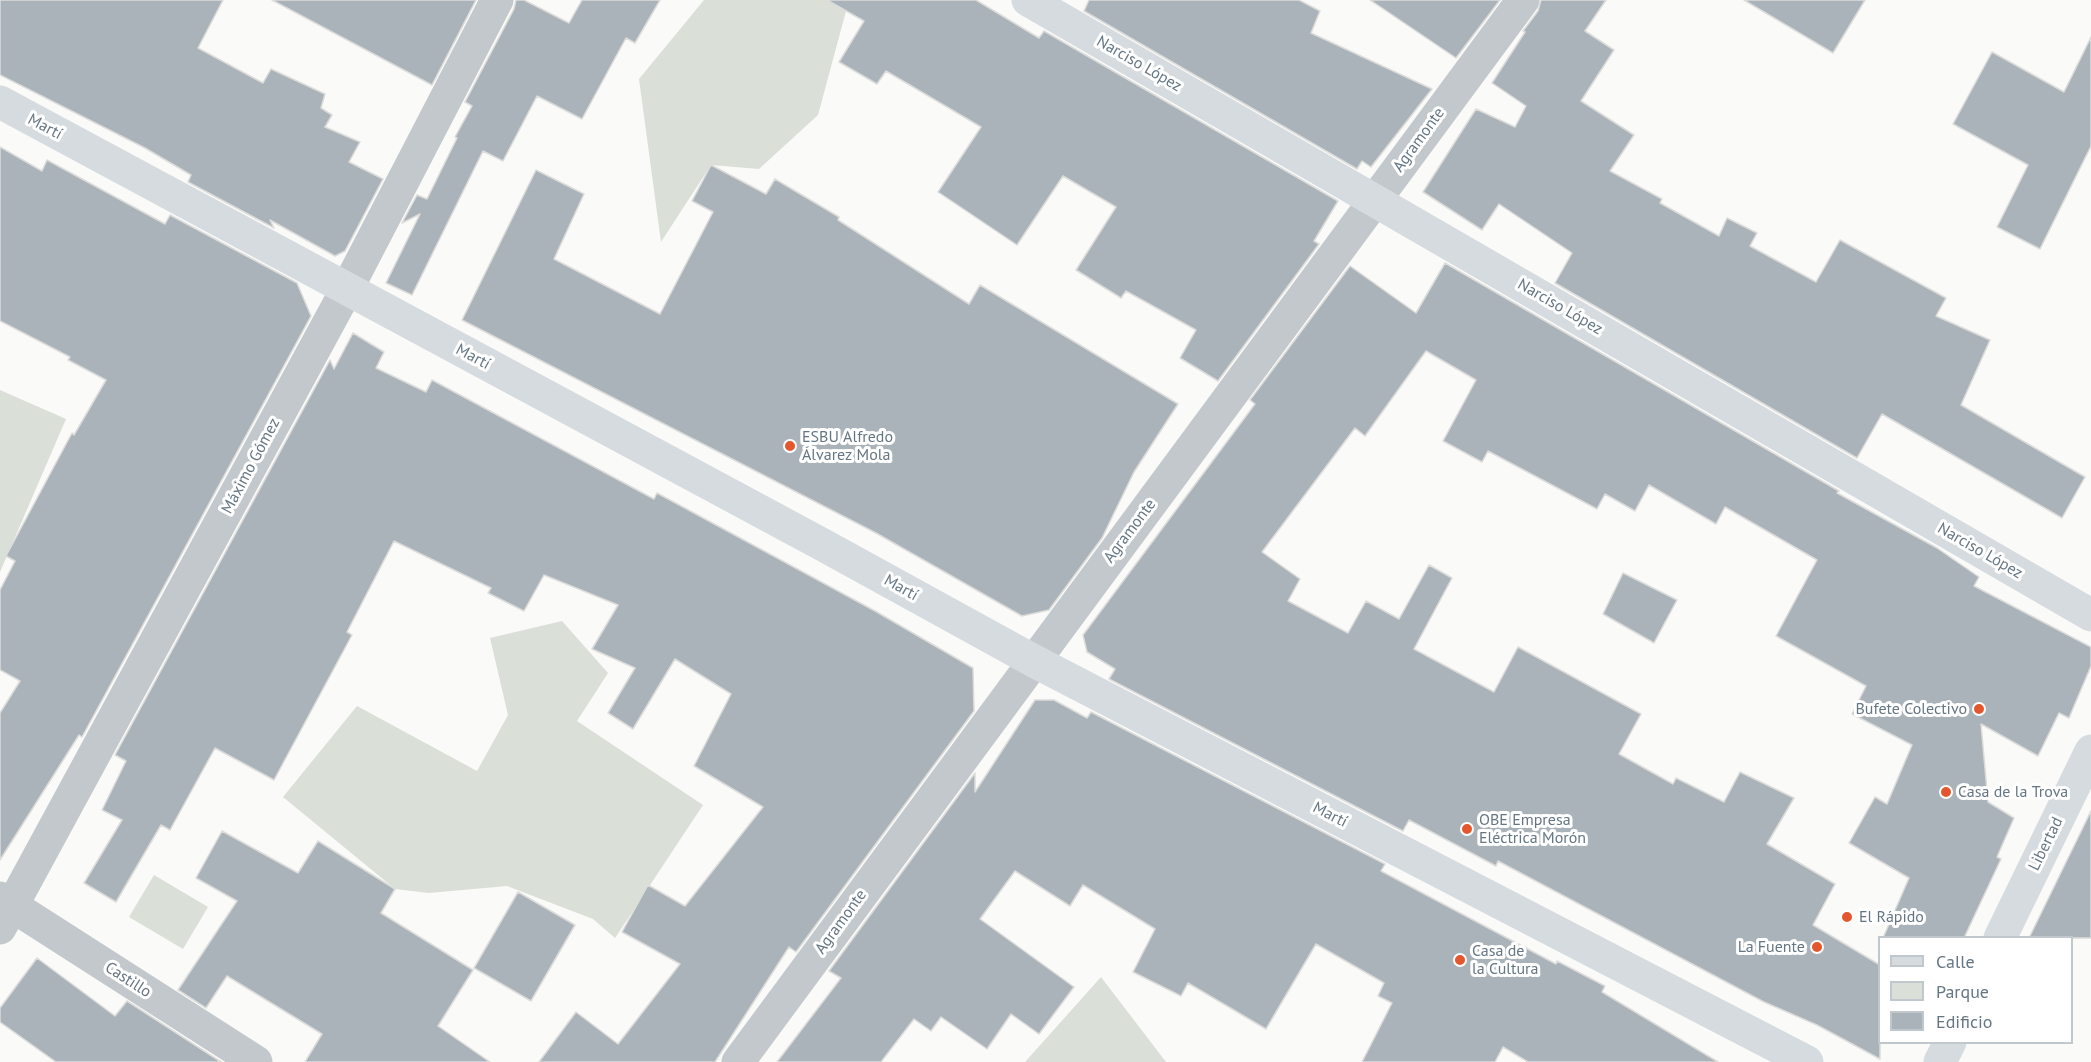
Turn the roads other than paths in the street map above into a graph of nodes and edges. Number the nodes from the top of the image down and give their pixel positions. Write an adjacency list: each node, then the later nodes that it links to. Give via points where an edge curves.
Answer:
1 (497, 0): 6 (street, Máximo Gómez)
2 (1028, 0): 5 (main road, Narciso López)
3 (1523, 0): 5 (street, Agramonte)
4 (0, 102): 6 (main road, Martí)
5 (1375, 200): 7 (main road, Narciso López); 8 (street, Agramonte)
6 (347, 289): 8 (main road, Martí); 10 (street, Máximo Gómez)
7 (2091, 615)
8 (1034, 661): 14 (street, Agramonte); 15 (main road, Martí)
9 (2091, 751): 11 (main road, Libertad)
10 (4, 911): 13 (street, Castillo)
11 (2001, 936)
12 (1949, 1044): 16 (main road)
13 (256, 1062)
14 (738, 1062)
15 (1807, 1062)
16 (1940, 1062)

